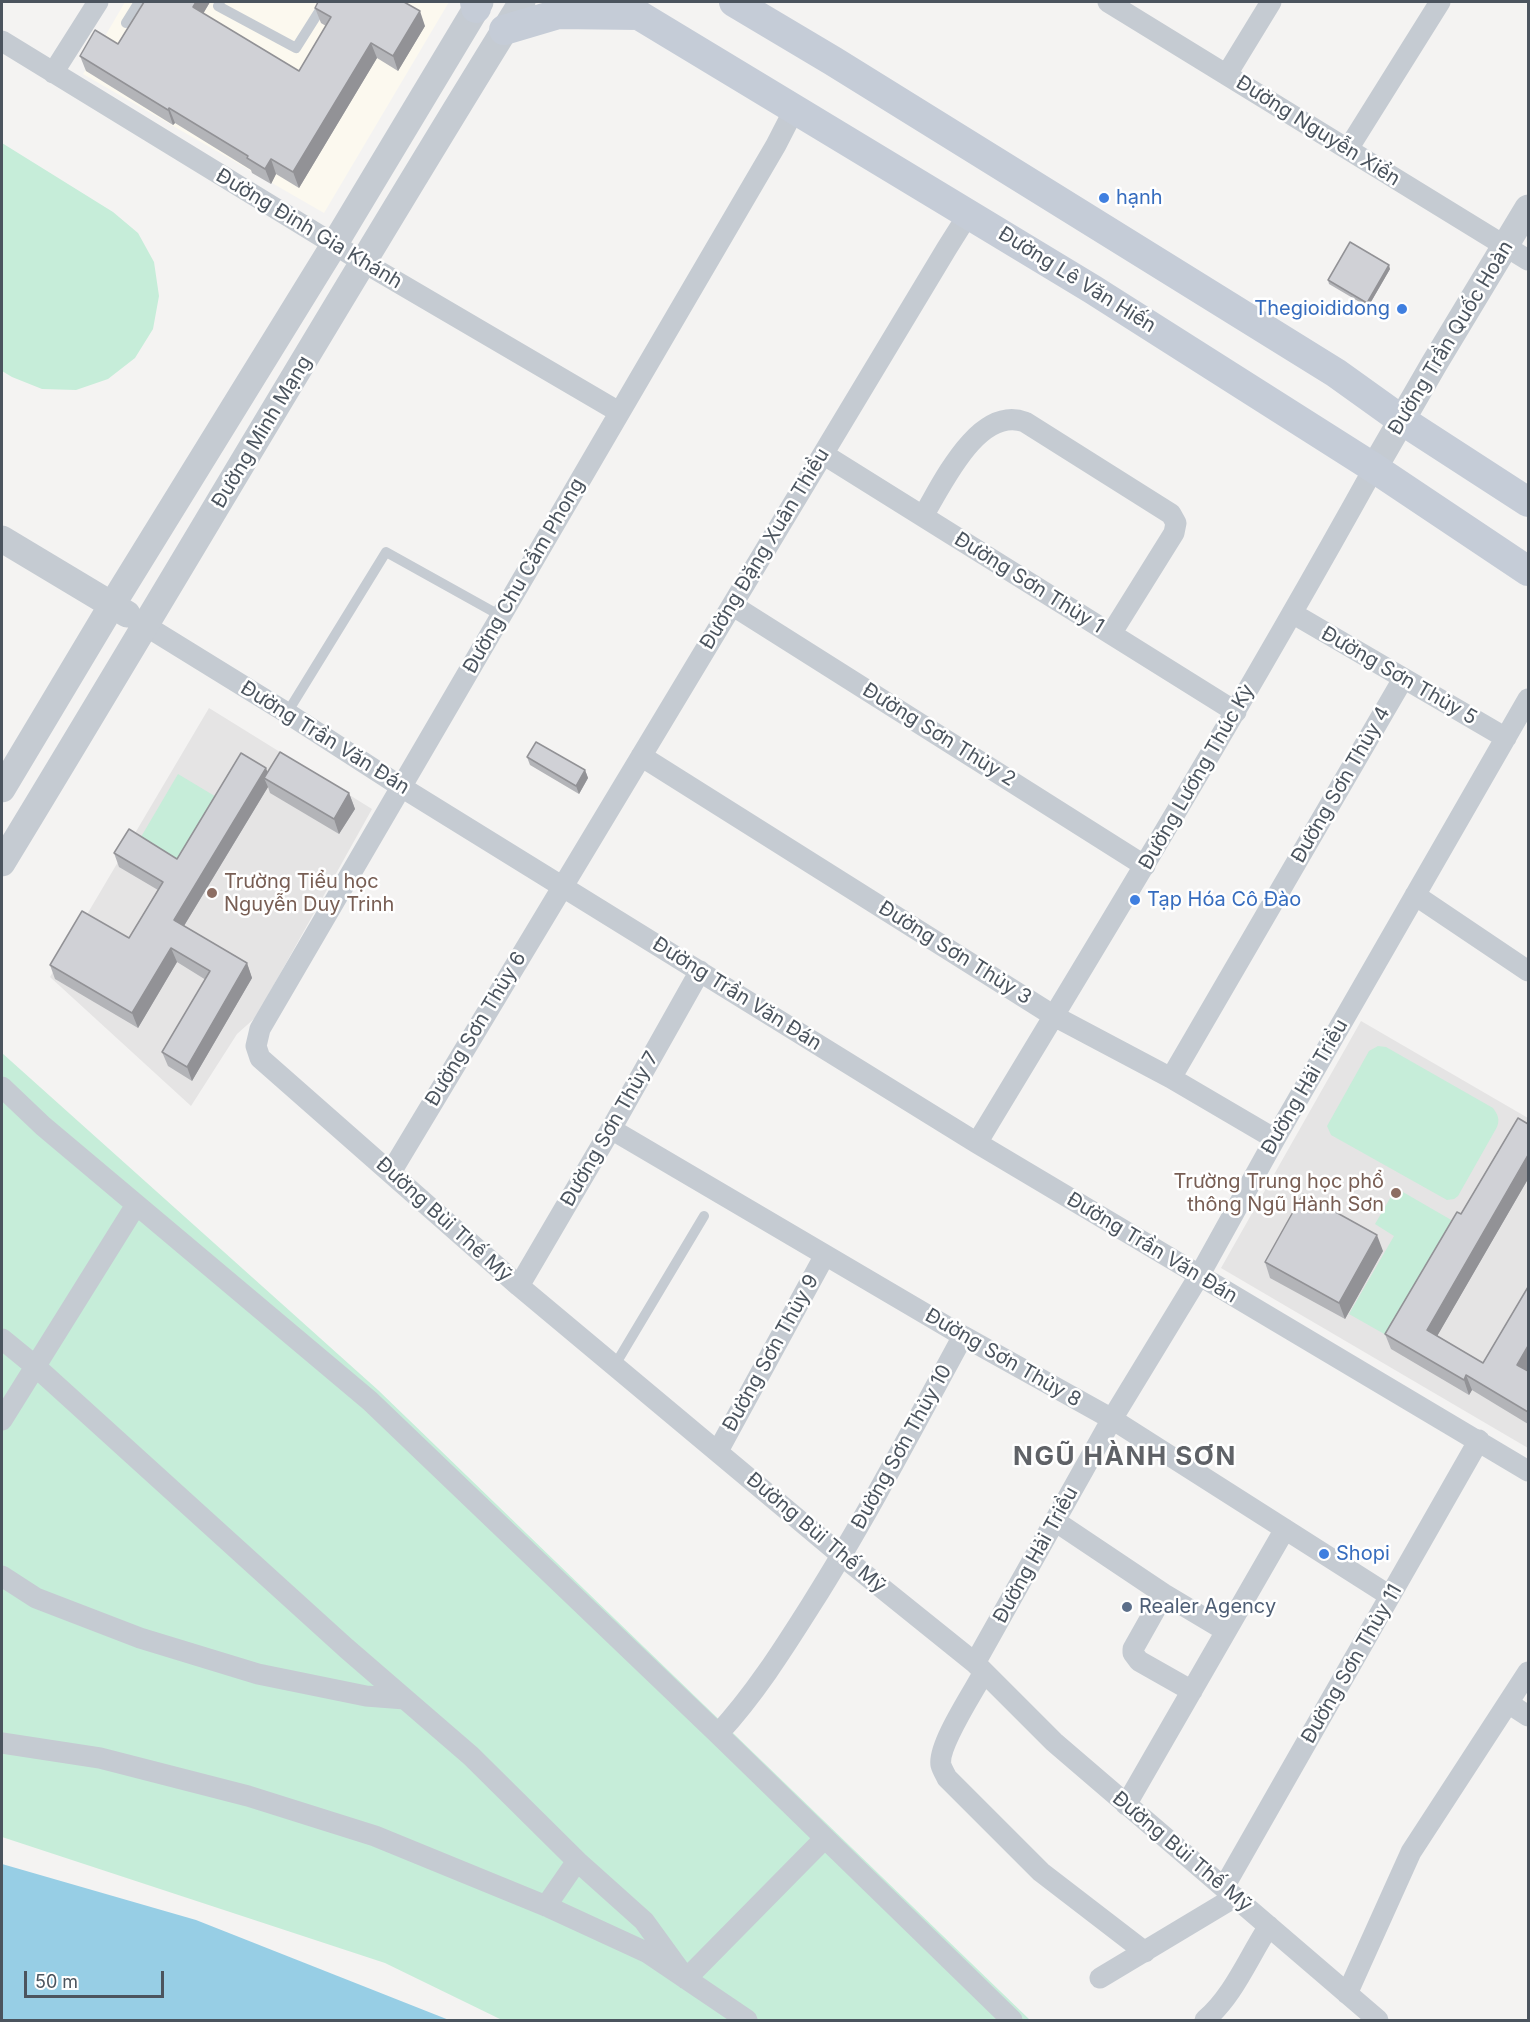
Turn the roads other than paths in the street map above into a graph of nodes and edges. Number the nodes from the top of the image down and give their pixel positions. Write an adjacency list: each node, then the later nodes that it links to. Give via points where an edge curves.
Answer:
1 (98, 2): 15 (street)
2 (139, 2): 12 (lane)
3 (220, 2): 4 (lane, via 218,6 296,48)
4 (325, 2)
5 (522, 2): 13 (street, Đường Minh Mạng)
6 (734, 2): 26 (main road, via 1336,373)
7 (1108, 2): 16 (street, Đường Nguyễn Xiển)
8 (1271, 2): 16 (street)
9 (1440, 2): 18 (street)
10 (477, 4): 21 (street, Đường Minh Mạng)
11 (628, 8): 13 (main road, via 558,14); 17 (main road, Đường Lê Văn Hiến)
12 (126, 23)
13 (504, 30): 24 (street, Đường Minh Mạng)
14 (2, 41): 15 (street, Đường Đinh Gia Khánh)
15 (53, 73): 21 (street, Đường Đinh Gia Khánh)
16 (1227, 74): 18 (street, Đường Nguyễn Xiển)
17 (795, 108): 20 (main road, Đường Lê Văn Hiến); 25 (street, Đường Chu Cẩm Phong)
18 (1348, 149): 22 (street, Đường Nguyễn Xiển)
19 (1528, 208): 22 (street, Đường Trần Quốc Hoàn)
20 (969, 213): 27 (street, Đường Đặng Xuân Thiều); 28 (main road, Đường Lê Văn Hiến)
21 (334, 244): 24 (street, Đường Đinh Gia Khánh); 33 (street, Đường Minh Mạng)
22 (1505, 246): 23 (street, Đường Nguyễn Xiển); 26 (street, Đường Trần Quốc Hoàn)
23 (1528, 260)
24 (363, 262): 25 (street, Đường Đinh Gia Khánh); 37 (street, Đường Minh Mạng)
25 (619, 411): 36 (street, Đường Chu Cẩm Phong)
26 (1403, 420): 28 (street, Đường Trần Quốc Hoàn); 29 (main road)
27 (823, 454): 30 (street, Đường Sơn Thủy 1); 34 (street, Đường Đặng Xuân Thiều)
28 (1374, 468): 32 (main road, Đường Lê Văn Hiến); 35 (street, Đường Lương Thúc Kỳ)
29 (1528, 502)
30 (923, 516): 38 (street, Đường Sơn Thủy 1); 38 (street, via 969,443 999,423 1015,419 1025,422 1103,470 1171,514 1176,523 1174,533)
31 (2, 539): 33 (street, Đường Trần Văn Đán)
32 (1528, 571)
33 (112, 605): 37 (street, Đường Trần Văn Đán); 46 (street, Đường Minh Mạng)
34 (732, 605): 44 (street, Đường Đặng Xuân Thiều); 48 (street, Đường Sơn Thủy 2)
35 (1292, 614): 39 (street, Đường Sơn Thủy 5); 42 (street, Đường Lương Thúc Kỳ)
36 (501, 616): 41 (lane, via 386,552); 45 (street, Đường Chu Cẩm Phong)
37 (146, 626): 41 (street, Đường Trần Văn Đán); 47 (street, Đường Minh Mạng)
38 (1111, 634): 42 (street, Đường Sơn Thủy 1)
39 (1403, 679): 43 (street, Đường Sơn Thủy 5); 55 (street, Đường Sơn Thủy 4)
40 (1528, 699): 43 (street, Đường Hải Triều)
41 (287, 712): 45 (street, Đường Trần Văn Đán)
42 (1236, 712): 48 (street, Đường Lương Thúc Kỳ)
43 (1506, 738): 50 (street, Đường Hải Triều)
44 (641, 756): 49 (street, Đường Đặng Xuân Thiều); 53 (street, Đường Sơn Thủy 3)
45 (403, 788): 49 (street, Đường Trần Văn Đán); 54 (street, Đường Chu Cẩm Phong, via 260,1029)
46 (2, 789)
47 (2, 863)
48 (1145, 866): 53 (street, Đường Lương Thúc Kỳ)
49 (562, 886): 51 (street, Đường Trần Văn Đán); 60 (street, Đường Sơn Thủy 6)
50 (1415, 896): 52 (street); 58 (street, Đường Hải Triều)
51 (700, 971): 57 (street, Đường Sơn Thủy 7); 59 (street, Đường Trần Văn Đán)
52 (1528, 971)
53 (1054, 1016): 55 (street, Đường Sơn Thủy 3); 59 (street, Đường Lương Thúc Kỳ)
54 (256, 1046): 60 (street, Đường Bùi Thế Mỹ, via 260,1058)
55 (1171, 1078): 58 (street, Đường Sơn Thủy 3)
56 (2, 1087): 61 (street)
57 (611, 1129): 63 (street, Đường Sơn Thủy 8); 65 (street, Đường Sơn Thủy 7)
58 (1275, 1138): 64 (street, Đường Hải Triều)
59 (977, 1143): 64 (street, Đường Trần Văn Đán)
60 (391, 1172): 65 (street, Đường Bùi Thế Mỹ)
61 (136, 1205): 69 (street); 88 (street, via 370,1401)
62 (704, 1216): 68 (lane)
63 (825, 1255): 66 (street, Đường Sơn Thủy 8); 73 (street, Đường Sơn Thủy 9)
64 (1199, 1276): 70 (street, Đường Hải Triều); 72 (street, Đường Trần Văn Đán)
65 (519, 1286): 68 (street, Đường Bùi Thế Mỹ)
66 (963, 1336): 70 (street, Đường Sơn Thủy 8); 77 (street, Đường Sơn Thủy 10)
67 (2, 1339): 69 (street)
68 (615, 1365): 73 (street, Đường Bùi Thế Mỹ)
69 (35, 1366): 71 (street); 85 (street)
70 (1112, 1419): 75 (street, Đường Hải Triều); 76 (street, Đường Sơn Thủy 8)
71 (2, 1420)
72 (1479, 1440): 74 (street, Đường Trần Văn Đán); 80 (street, Đường Sơn Thủy 11)
73 (718, 1451): 77 (street, Đường Bùi Thế Mỹ)
74 (1528, 1471)
75 (1055, 1521): 79 (street); 82 (street, Đường Hải Triều)
76 (1285, 1529): 80 (street, Đường Sơn Thủy 8); 81 (street)
77 (842, 1556): 82 (street, Đường Bùi Thế Mỹ); 88 (street, Đường Sơn Thủy 10, via 776,1661)
78 (2, 1576): 85 (street, via 36,1598 140,1638 258,1674)
79 (1164, 1594): 81 (street); 84 (street, via 1133,1653)
80 (1390, 1596): 93 (street, Đường Sơn Thủy 11)
81 (1226, 1631): 84 (street)
82 (979, 1668): 90 (street, Đường Bùi Thế Mỹ, via 1054,1742); 96 (street, Đường Hải Triều, via 944,1749 941,1764 947,1778 1041,1872)
83 (1528, 1672): 86 (street)
84 (1192, 1691): 90 (street)
85 (405, 1699): 92 (street, via 471,1756)
86 (1509, 1702): 87 (street); 99 (street, via 1411,1852)
87 (1528, 1716)
88 (718, 1734): 91 (street)
89 (2, 1743): 94 (street, via 100,1758 248,1796 375,1836)
90 (1126, 1805): 93 (street, Đường Bùi Thế Mỹ)
91 (825, 1838): 98 (street); 101 (street)
92 (577, 1861): 94 (street); 98 (street, via 644,1920)
93 (1230, 1892): 95 (street, Đường Bùi Thế Mỹ); 96 (street)
94 (546, 1906): 98 (street, via 648,1953)
95 (1269, 1926): 99 (street, Đường Bùi Thế Mỹ); 102 (street, via 1234,1988)
96 (1145, 1952): 97 (street)
97 (1100, 1978)
98 (686, 1979): 100 (street)
99 (1347, 1994): 103 (street, Đường Bùi Thế Mỹ)
100 (747, 2020)
101 (1012, 2020)
102 (1205, 2020)
103 (1378, 2020)

